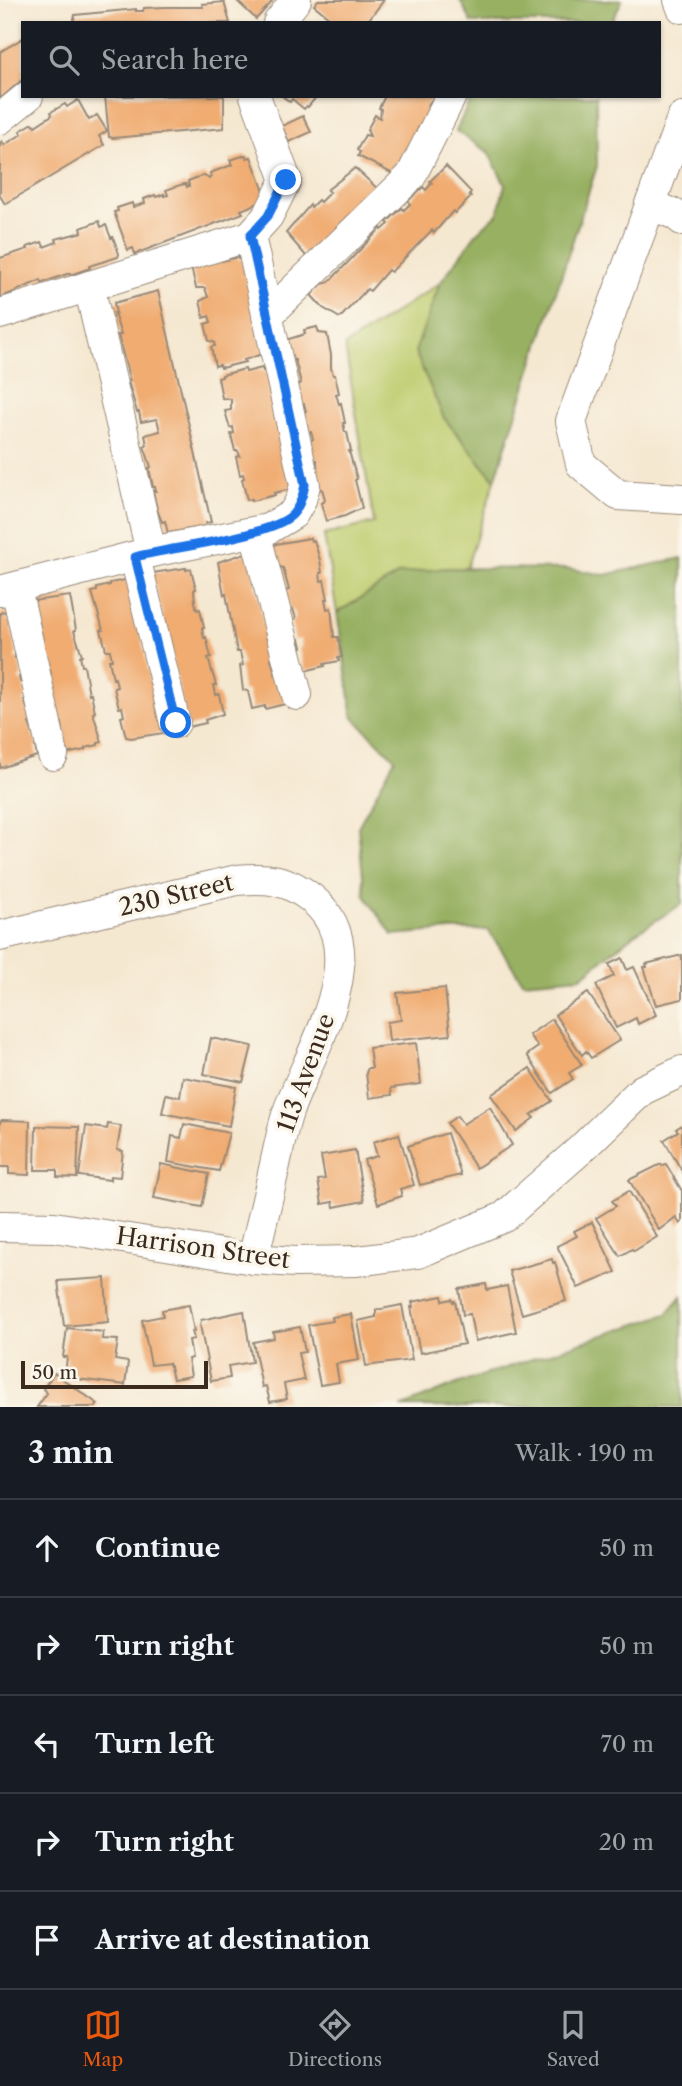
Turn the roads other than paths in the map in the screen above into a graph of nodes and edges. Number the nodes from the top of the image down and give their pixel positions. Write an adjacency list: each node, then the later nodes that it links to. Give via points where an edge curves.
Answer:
1 (296, 0): 4 (street)
2 (679, 0): 3 (street)
3 (682, 9)
4 (280, 21)
5 (26, 98): 9 (street)
6 (256, 98): 12 (street, via 286,180 268,216)
7 (450, 98): 15 (street, via 411,176)
8 (682, 118): 10 (street)
9 (0, 119)
10 (650, 204): 11 (street); 16 (street, via 571,421 581,464 618,495)
11 (682, 220)
12 (250, 236): 13 (street); 15 (street)
13 (89, 286): 14 (street); 18 (street)
14 (0, 314)
15 (267, 316): 17 (street, via 305,485 293,514)
16 (682, 499)
17 (255, 532): 18 (street); 20 (street)
18 (143, 554): 19 (street); 21 (street)
19 (8, 590): 22 (street)
20 (297, 695)
21 (176, 723)
22 (53, 755)
23 (334, 928): 24 (street, 230 Street, via 320,905 298,887 266,877); 27 (street, 113 Avenue, via 339,952 337,986 288,1110)
24 (0, 936)
25 (682, 1071): 27 (street, Harrison Street, via 642,1090 504,1217 418,1253 357,1261)
26 (0, 1226): 27 (street, Harrison Street, via 54,1227)
27 (253, 1259)

